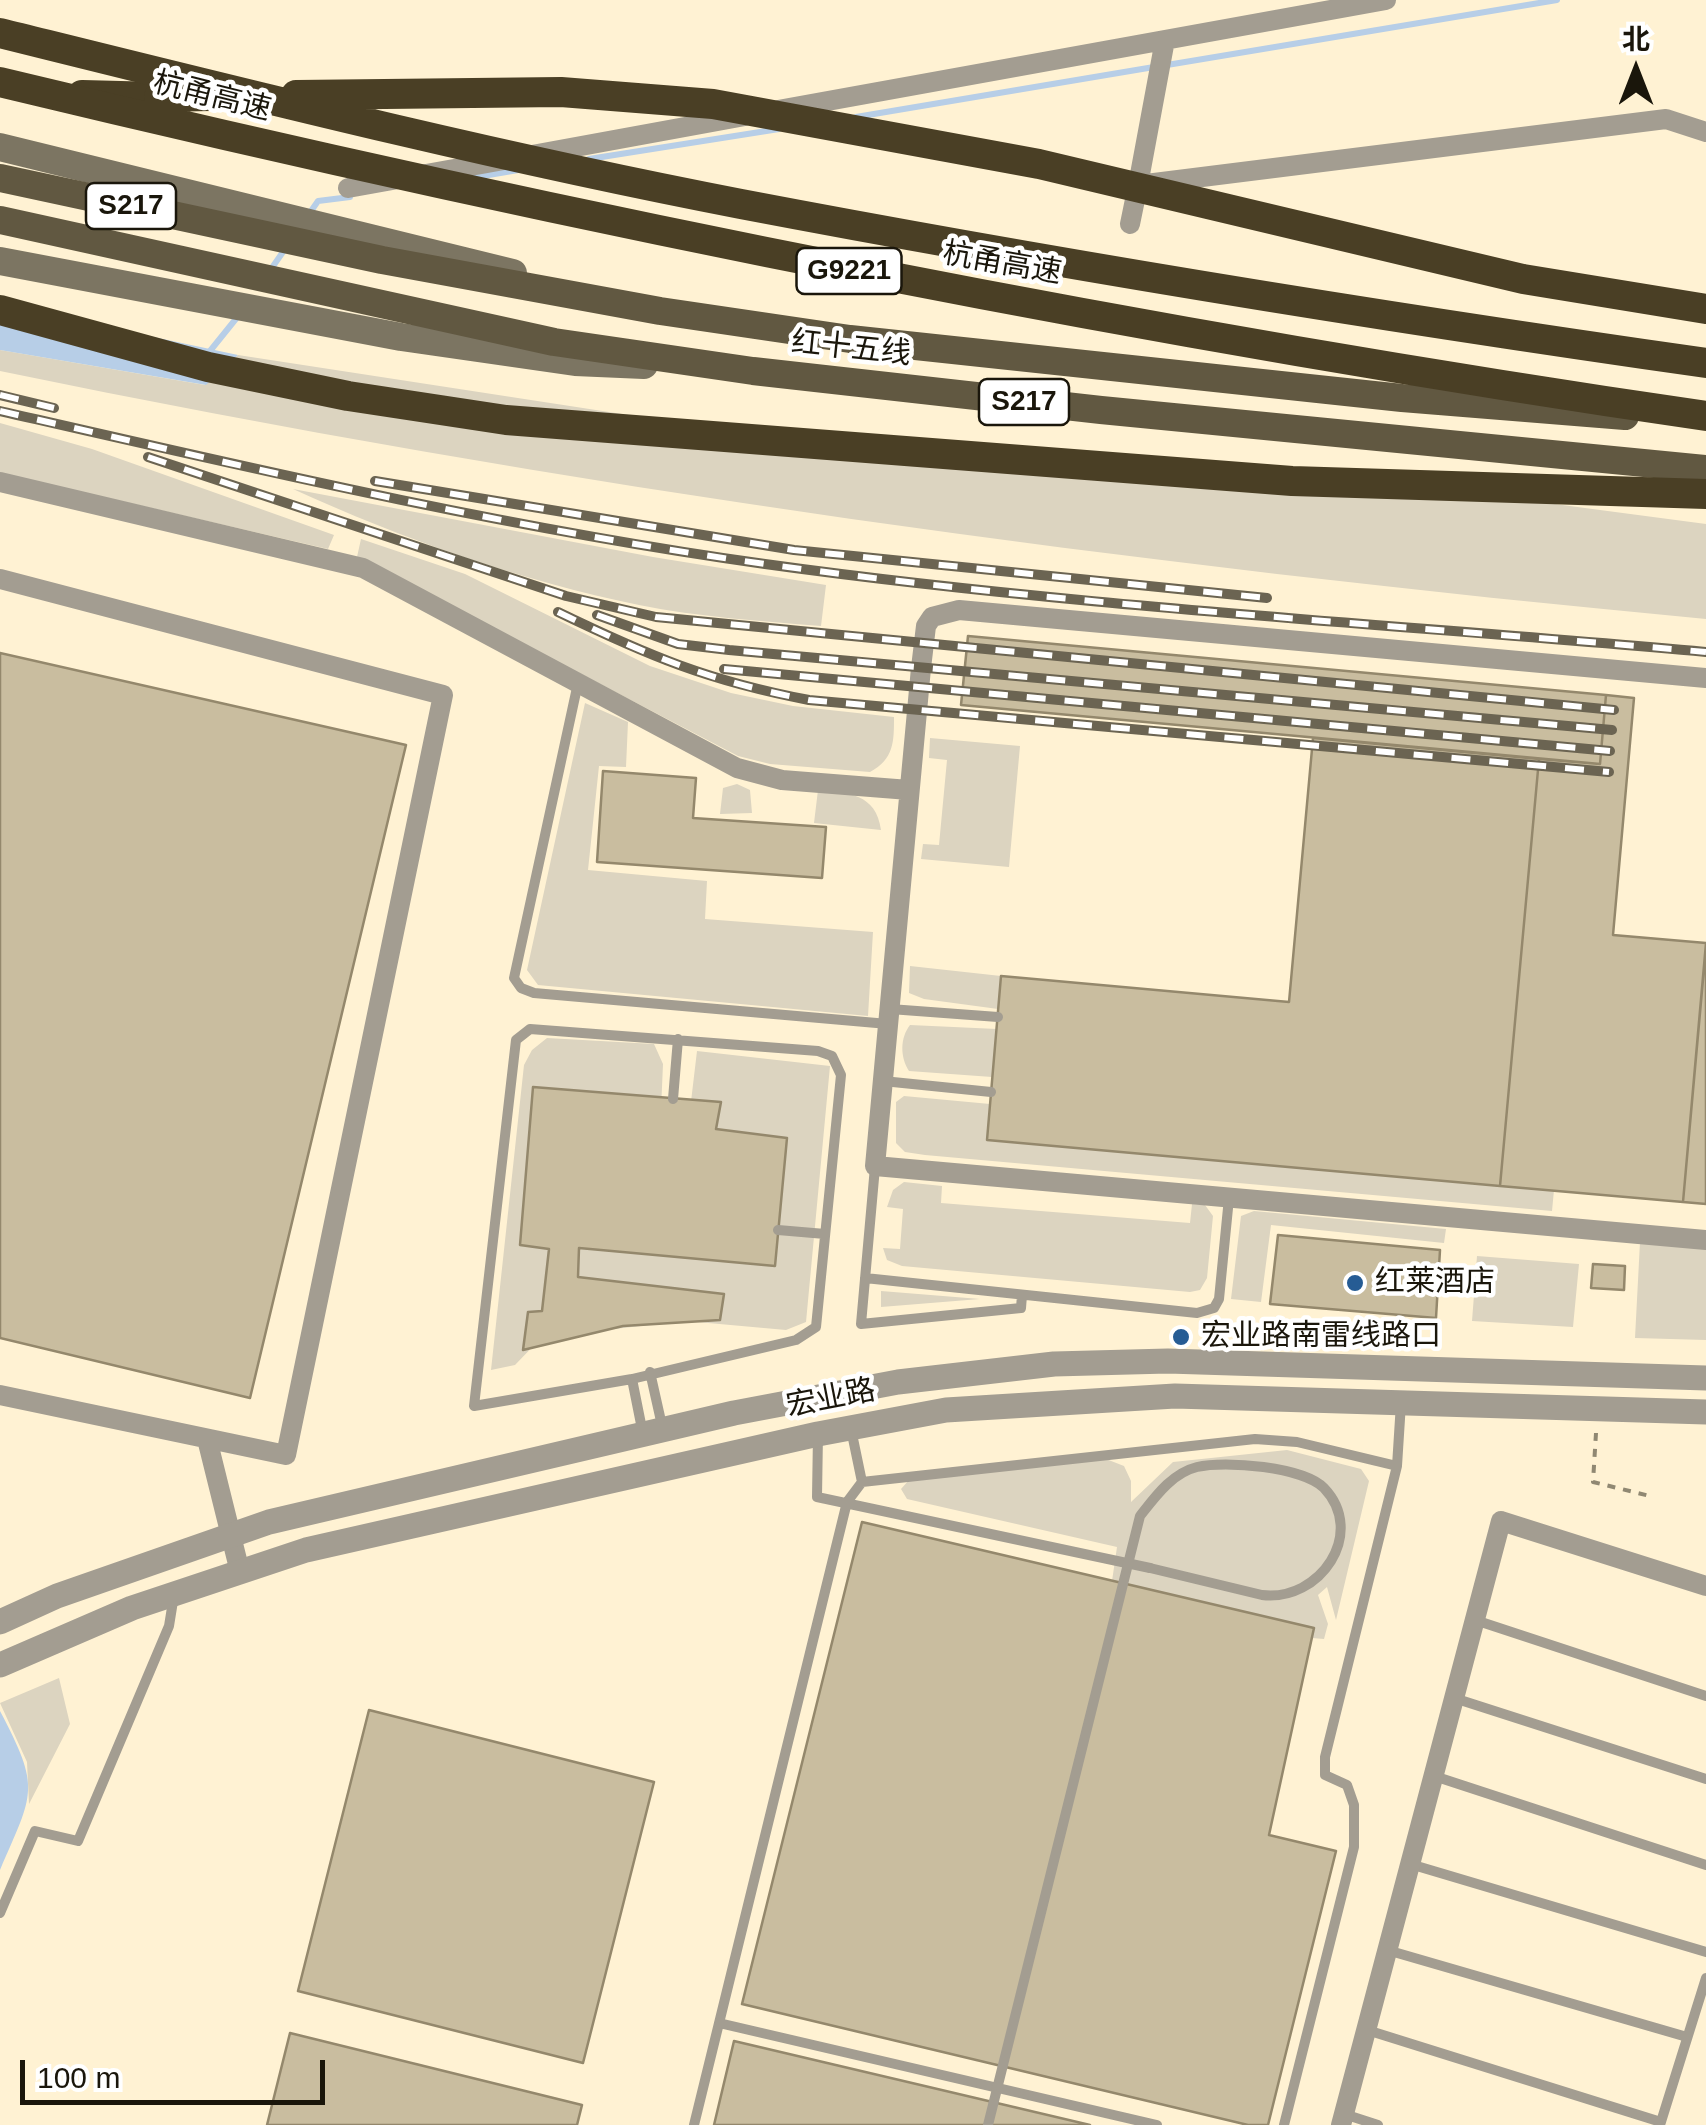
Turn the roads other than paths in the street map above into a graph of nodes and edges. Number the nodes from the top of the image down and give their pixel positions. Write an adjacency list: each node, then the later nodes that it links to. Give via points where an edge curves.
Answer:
1 (1386, 0): 3 (street)
2 (0, 33): 17 (highway, 杭甬高速 / G9221, bridge, via 376,126 737,203 1285,302)
3 (1163, 46): 9 (street); 10 (street)
4 (0, 82): 19 (highway, 杭甬高速 / G9221, bridge, via 366,170 898,281)
5 (0, 93): 15 (highway, bridge, via 562,92 713,104 1039,164 1524,279)
6 (1706, 132): 9 (street, via 1666,119)
7 (0, 146): 13 (main road)
8 (0, 178): 13 (main road, 红十五线 / S217, via 262,234)
9 (1138, 185): 12 (street)
10 (348, 188)
11 (0, 220): 18 (main road, 红十五线 / S217, via 554,342)
12 (1130, 224)
13 (391, 251): 19 (main road, 红十五线 / S217, via 660,310 868,341 1325,390)
14 (0, 260): 18 (main road, via 576,362)
15 (1706, 309)
16 (0, 310): 22 (highway, via 208,367 506,420 1292,481)
17 (1706, 363)
18 (745, 370): 20 (main road, 红十五线 / S217)
19 (1706, 418)
20 (1706, 469)
21 (0, 482): 25 (street, via 362,568)
22 (1706, 494)
23 (0, 579): 49 (street, via 443,695 286,1455)
24 (1706, 678): 26 (street, via 943,611 926,626)
25 (578, 682): 26 (street, via 762,777); 27 (lane, via 514,978 520,988)
26 (908, 790): 27 (street)
27 (888, 1016): 28 (lane); 30 (street)
28 (998, 1016)
29 (678, 1040): 32 (lane); 36 (lane, via 832,1056 841,1076); 42 (lane, via 530,1029 516,1040 474,1406)
30 (882, 1081): 31 (lane); 33 (street)
31 (991, 1092)
32 (672, 1099)
33 (875, 1166): 34 (street); 38 (lane)
34 (1229, 1194): 37 (street); 39 (lane, via 1222,1286 1214,1308 1197,1313)
35 (778, 1230): 36 (lane)
36 (826, 1234): 40 (lane, via 816,1328 796,1340)
37 (1706, 1240)
38 (865, 1278): 39 (lane); 39 (lane, via 861,1324 1022,1308)
39 (1022, 1295)
40 (650, 1372): 42 (lane); 47 (lane)
41 (1706, 1378): 47 (street, 宏业路, via 1168,1361 1054,1364 898,1382)
42 (632, 1379): 47 (lane)
43 (0, 1395): 49 (street)
44 (1401, 1401): 45 (street, 宏业路); 46 (street, 宏业路, via 1176,1396 946,1410); 50 (lane)
45 (1706, 1412)
46 (851, 1428): 48 (street, 宏业路); 51 (lane)
47 (653, 1432): 53 (street, 宏业路)
48 (818, 1434): 52 (lane, via 817,1498); 54 (street, 宏业路, via 306,1550)
49 (207, 1438): 53 (street)
50 (1397, 1466): 51 (lane, via 1255,1439); 78 (lane, via 1326,1758 1326,1775 1347,1786 1354,1805 1354,1847)
51 (862, 1482): 52 (lane)
52 (846, 1502): 70 (lane); 76 (lane, bridge, via 1150,1568 1262,1595 1280,1597 1302,1592 1330,1564 1338,1527 1333,1501 1322,1485 1284,1468 1198,1466 1175,1478 1140,1516)
53 (232, 1535): 54 (street); 58 (street, 宏业路)
54 (240, 1572): 56 (street, 宏业路)
55 (1706, 1586): 57 (street, via 1501,1521)
56 (174, 1594): 59 (street, 宏业路); 66 (lane, via 169,1626 78,1841 35,1830)
57 (1475, 1620): 60 (lane); 61 (street)
58 (0, 1622)
59 (0, 1665)
60 (1706, 1696)
61 (1454, 1698): 62 (street); 63 (lane)
62 (1434, 1776): 64 (street); 65 (lane)
63 (1706, 1778)
64 (1410, 1864): 67 (street); 68 (lane)
65 (1706, 1865)
66 (0, 1913)
67 (1388, 1950): 71 (street); 72 (lane)
68 (1706, 1952)
69 (1706, 1978): 72 (lane)
70 (719, 2023): 75 (lane); 77 (lane)
71 (1366, 2030): 73 (street); 74 (lane)
72 (1688, 2037): 74 (lane)
73 (1342, 2120): 79 (lane)
74 (1660, 2124)
75 (694, 2125)
76 (988, 2125)
77 (1157, 2125)
78 (1284, 2125)
79 (1378, 2125)

